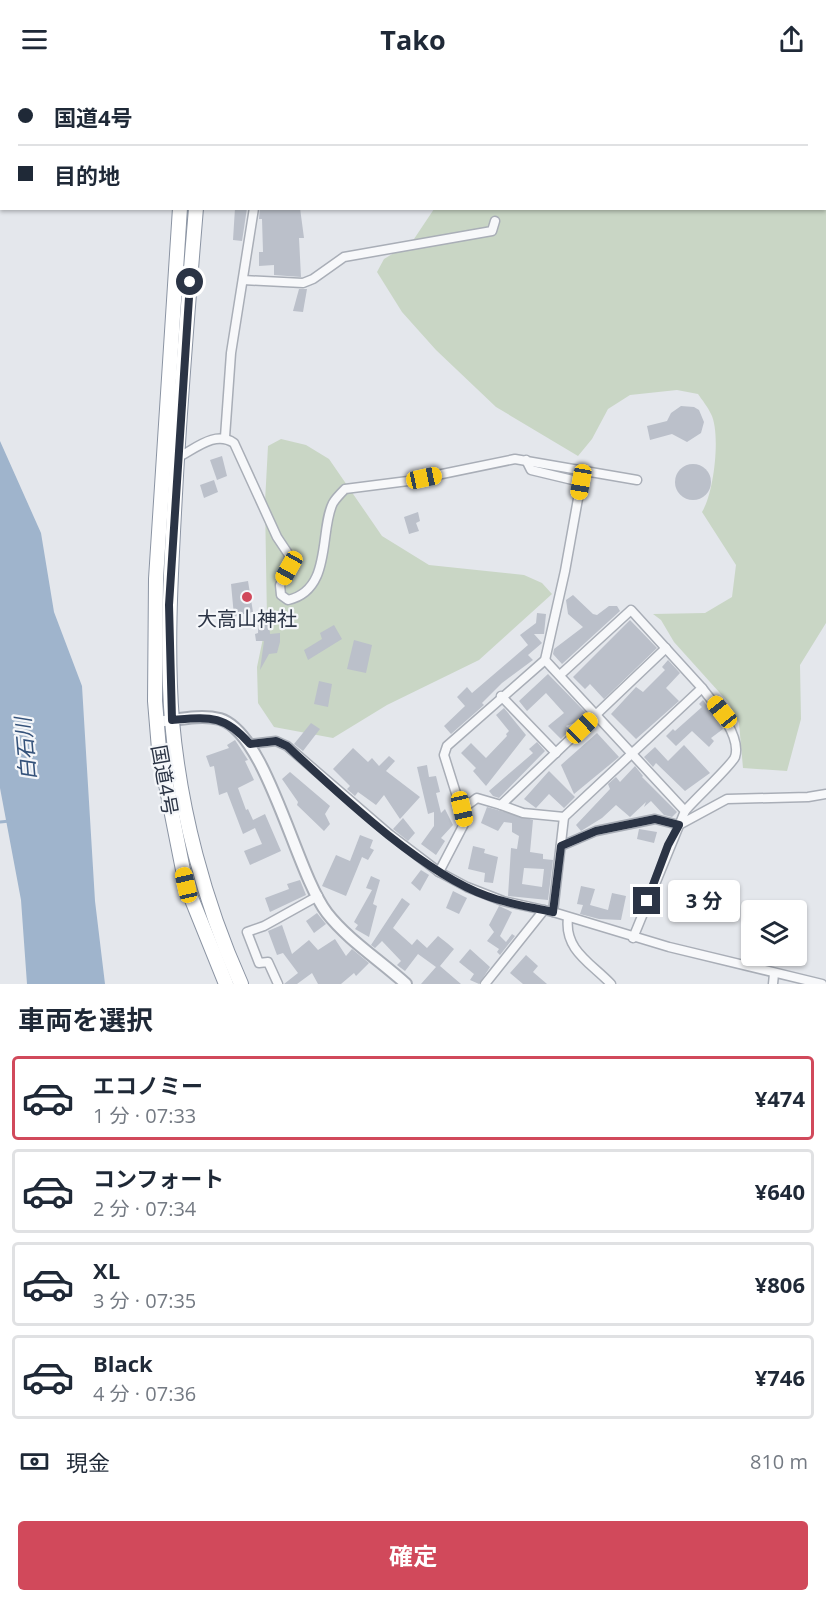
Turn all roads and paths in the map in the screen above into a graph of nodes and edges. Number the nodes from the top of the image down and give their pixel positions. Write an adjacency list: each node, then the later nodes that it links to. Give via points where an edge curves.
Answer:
1 (180, 210): 17 (highway, 国道4号, via 156,579)
2 (196, 210): 7 (highway, 国道4号)
3 (254, 210): 5 (street)
4 (495, 221): 5 (street, via 492,231 344,257 303,283)
5 (243, 280): 6 (street, via 231,353)
6 (225, 437): 7 (street, via 215,438); 8 (street, via 234,443 289,555 289,568 280,585 281,595 288,600 299,598 316,577 322,564 332,505 345,489)
7 (177, 458): 16 (highway, 国道4号, via 169,605)
8 (526, 460): 9 (street); 11 (street, via 531,470 581,482)
9 (637, 480)
10 (666, 648): 12 (street, via 631,610); 13 (street); 15 (street)
11 (544, 660): 12 (street); 14 (street)
12 (560, 675): 15 (street)
13 (702, 688): 20 (street); 24 (street, via 722,712 736,744 735,758)
14 (501, 696): 19 (street); 23 (street, via 447,746 444,755)
15 (595, 715): 19 (street); 20 (street)
16 (172, 720): 17 (street); 18 (street, via 221,719); 35 (highway, 国道4号, via 195,852)
17 (156, 722): 34 (highway, 国道4号, via 186,885)
18 (250, 744): 28 (street, via 276,741 287,746); 29 (street)
19 (556, 753): 22 (street)
20 (632, 754): 24 (street); 25 (street)
21 (826, 794): 26 (street, via 726,799)
22 (501, 805): 23 (street, via 477,798); 25 (street, via 524,813)
23 (462, 809): 28 (street, via 465,822)
24 (685, 811): 26 (street)
25 (564, 817): 27 (street)
26 (679, 825): 27 (street, via 655,819 596,831); 32 (street)
27 (561, 846): 30 (street)
28 (439, 872): 30 (street, via 486,896)
29 (318, 896): 36 (street, via 247,932 259,963 272,966); 37 (street, via 339,926)
30 (549, 911): 31 (street); 38 (street)
31 (568, 918): 32 (street); 39 (street, via 572,947)
32 (633, 938): 33 (street)
33 (774, 974): 40 (street); 41 (street)
34 (225, 984)
35 (241, 984)
36 (278, 984)
37 (406, 984)
38 (485, 984)
39 (611, 984)
40 (773, 984)
41 (822, 984)

